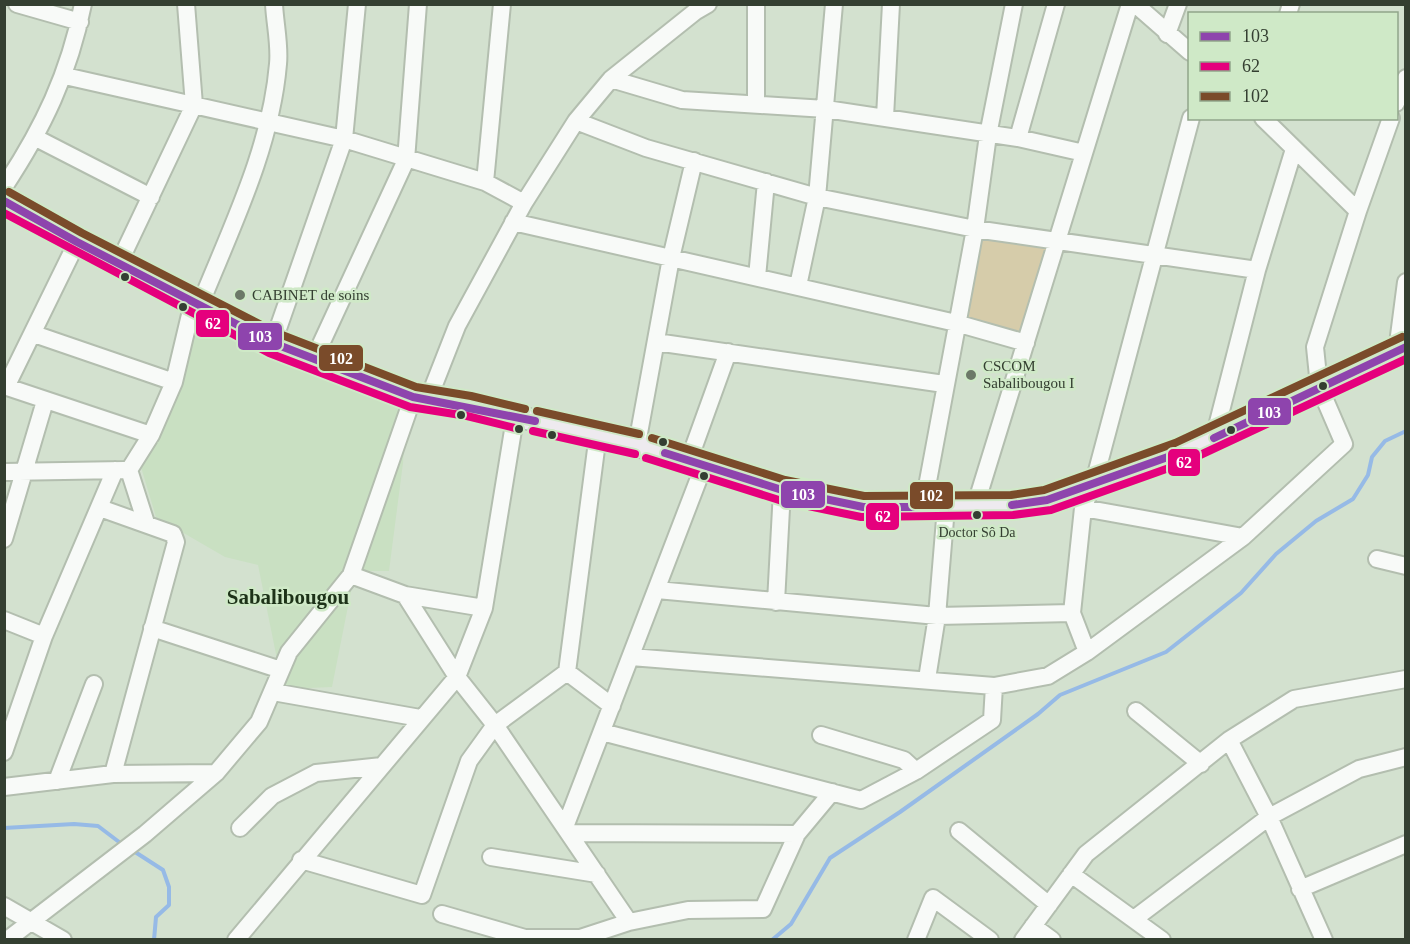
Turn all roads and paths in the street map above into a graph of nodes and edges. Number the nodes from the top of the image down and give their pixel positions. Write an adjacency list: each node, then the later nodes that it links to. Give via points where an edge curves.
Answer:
1 (18, 4): 17 (street)
2 (83, 4): 17 (street)
3 (186, 4): 25 (street)
4 (274, 4): 31 (street, via 278,63)
5 (357, 4): 36 (street)
6 (502, 4): 41 (street)
7 (678, 4): 16 (street)
8 (756, 4): 24 (street)
9 (834, 4): 26 (street)
10 (891, 4): 27 (street)
11 (1014, 4): 33 (street)
12 (1056, 4): 35 (street)
13 (1132, 4): 18 (street); 38 (street)
14 (1178, 4): 18 (street)
15 (416, 5): 39 (street)
16 (702, 8): 22 (street)
17 (80, 22): 20 (street)
18 (1167, 34): 19 (street)
19 (1188, 50)
20 (65, 76): 25 (street); 34 (street)
21 (1406, 78): 23 (street)
22 (612, 79): 24 (street, via 682,100); 32 (street)
23 (1398, 98)
24 (756, 104): 26 (street)
25 (194, 105): 31 (street); 44 (street)
26 (826, 109): 27 (street); 45 (street)
27 (885, 117): 33 (street)
28 (1190, 120): 53 (street)
29 (1265, 120): 37 (street)
30 (1390, 120): 48 (street)
31 (269, 121): 36 (street); 60 (street, via 235,220)
32 (576, 121): 40 (street, via 646,148); 47 (street)
33 (988, 135): 35 (street); 50 (street)
34 (36, 138): 43 (street); 44 (street)
35 (1018, 138): 38 (street)
36 (344, 139): 39 (street); 64 (street)
37 (1294, 149): 48 (street); 56 (street)
38 (1084, 153): 51 (street)
39 (406, 160): 41 (street); 68 (street)
40 (694, 161): 42 (street); 54 (street)
41 (485, 182): 47 (street)
42 (766, 182): 45 (street); 57 (street)
43 (4, 187)
44 (151, 197): 55 (street)
45 (817, 197): 50 (street); 59 (street)
46 (4, 201): 52 (main road)
47 (524, 203): 49 (street)
48 (1358, 212): 71 (street, via 1315,347)
49 (513, 222): 54 (street); 73 (street)
50 (975, 229): 51 (street); 61 (street)
51 (1058, 240): 53 (street); 65 (street)
52 (77, 242): 55 (main road); 62 (street)
53 (1152, 256): 56 (street); 84 (street)
54 (671, 258): 57 (street); 63 (street)
55 (119, 263): 60 (main road)
56 (1257, 270): 78 (street)
57 (757, 277): 59 (street)
58 (1406, 282): 66 (street)
59 (798, 286): 61 (street)
60 (196, 304): 64 (main road); 69 (street)
61 (956, 323): 65 (street); 70 (street)
62 (34, 334): 69 (street); 72 (street)
63 (656, 342): 67 (street); 79 (street)
64 (273, 343): 68 (main road)
65 (1026, 343): 87 (street)
66 (1401, 349): 71 (main road)
67 (728, 352): 70 (street); 80 (street)
68 (314, 359): 73 (main road)
69 (174, 382): 77 (street)
70 (944, 384): 89 (street)
71 (1319, 386): 78 (main road); 92 (street, via 1344,444)
72 (5, 387): 74 (street)
73 (420, 399): 75 (main road); 96 (street)
74 (45, 401): 77 (street); 81 (street)
75 (515, 418): 76 (main road); 100 (street)
76 (598, 434): 79 (main road); 109 (street)
77 (151, 435): 82 (street)
78 (1214, 438): 84 (main road)
79 (637, 444): 80 (main road)
80 (697, 463): 85 (main road); 97 (street)
81 (26, 470): 82 (street); 83 (street); 93 (street)
82 (122, 470): 88 (street); 91 (street)
83 (4, 472)
84 (1094, 482): 87 (main road, via 1047,500); 90 (street)
85 (782, 490): 89 (main road, via 863,507); 99 (street)
86 (946, 507): 87 (main road); 89 (main road); 102 (street)
87 (975, 507)
88 (99, 508): 91 (street); 105 (street)
89 (923, 508)
90 (1083, 508): 92 (street); 101 (street)
91 (146, 523): 104 (street, via 173,534 177,542)
92 (1243, 537): 106 (street)
93 (4, 539)
94 (1377, 559): 95 (street)
95 (1406, 566)
96 (351, 575): 98 (street); 108 (street, via 289,652)
97 (657, 590): 99 (street); 107 (street)
98 (405, 595): 100 (street); 110 (street)
99 (776, 602): 102 (street)
100 (484, 608): 110 (street)
101 (1072, 613): 102 (street); 106 (street)
102 (937, 616): 111 (street)
103 (4, 620): 105 (street)
104 (152, 628): 108 (street); 129 (street)
105 (44, 636): 123 (street)
106 (1087, 652): 114 (street, via 1048,676)
107 (631, 657): 111 (street); 116 (street)
108 (281, 670): 115 (street)
109 (567, 672): 116 (street); 119 (street)
110 (457, 677): 118 (street); 119 (street)
111 (927, 679): 114 (street)
112 (1406, 679): 122 (street, via 1294,699)
113 (94, 684): 130 (street)
114 (994, 686): 127 (street, via 992,720)
115 (273, 692): 118 (street); 128 (street, via 259,723)
116 (612, 706): 120 (street)
117 (1136, 711): 125 (street)
118 (420, 718): 126 (street)
119 (495, 725): 135 (street); 140 (street, via 469,761 422,895)
120 (602, 732): 132 (street); 135 (street)
121 (822, 735): 127 (street, via 904,760)
122 (1229, 740): 125 (street); 133 (street)
123 (5, 748)
124 (1406, 757): 133 (street, via 1359,769)
125 (1201, 764): 142 (street, via 1086,854)
126 (382, 766): 134 (street, via 316,773 272,796); 140 (street)
127 (916, 771): 132 (street, via 861,800)
128 (216, 773): 129 (street); 148 (street, via 145,834)
129 (113, 774): 130 (street)
130 (57, 781): 131 (street)
131 (4, 787)
132 (832, 792): 137 (street)
133 (1269, 817): 143 (street); 147 (street)
134 (240, 828)
135 (567, 830): 137 (street); 141 (street)
136 (959, 831): 144 (street)
137 (796, 834): 149 (street, via 763,909 688,910)
138 (1406, 844): 143 (street)
139 (491, 857): 141 (street)
140 (301, 860): 153 (street)
141 (597, 874): 149 (street)
142 (1071, 874): 144 (street); 147 (street)
143 (1300, 889): 158 (street)
144 (1049, 905): 150 (street)
145 (4, 906): 148 (street)
146 (442, 914): 149 (street, via 525,938 580,938)
147 (1134, 919): 157 (street)
148 (30, 921): 151 (street); 152 (street)
149 (629, 922)
150 (1028, 933): 156 (street)
151 (7, 939)
152 (63, 939)
153 (236, 939)
154 (916, 939): 155 (street, via 933,898)
155 (990, 939)
156 (1052, 939)
157 (1162, 939)
158 (1324, 939)

